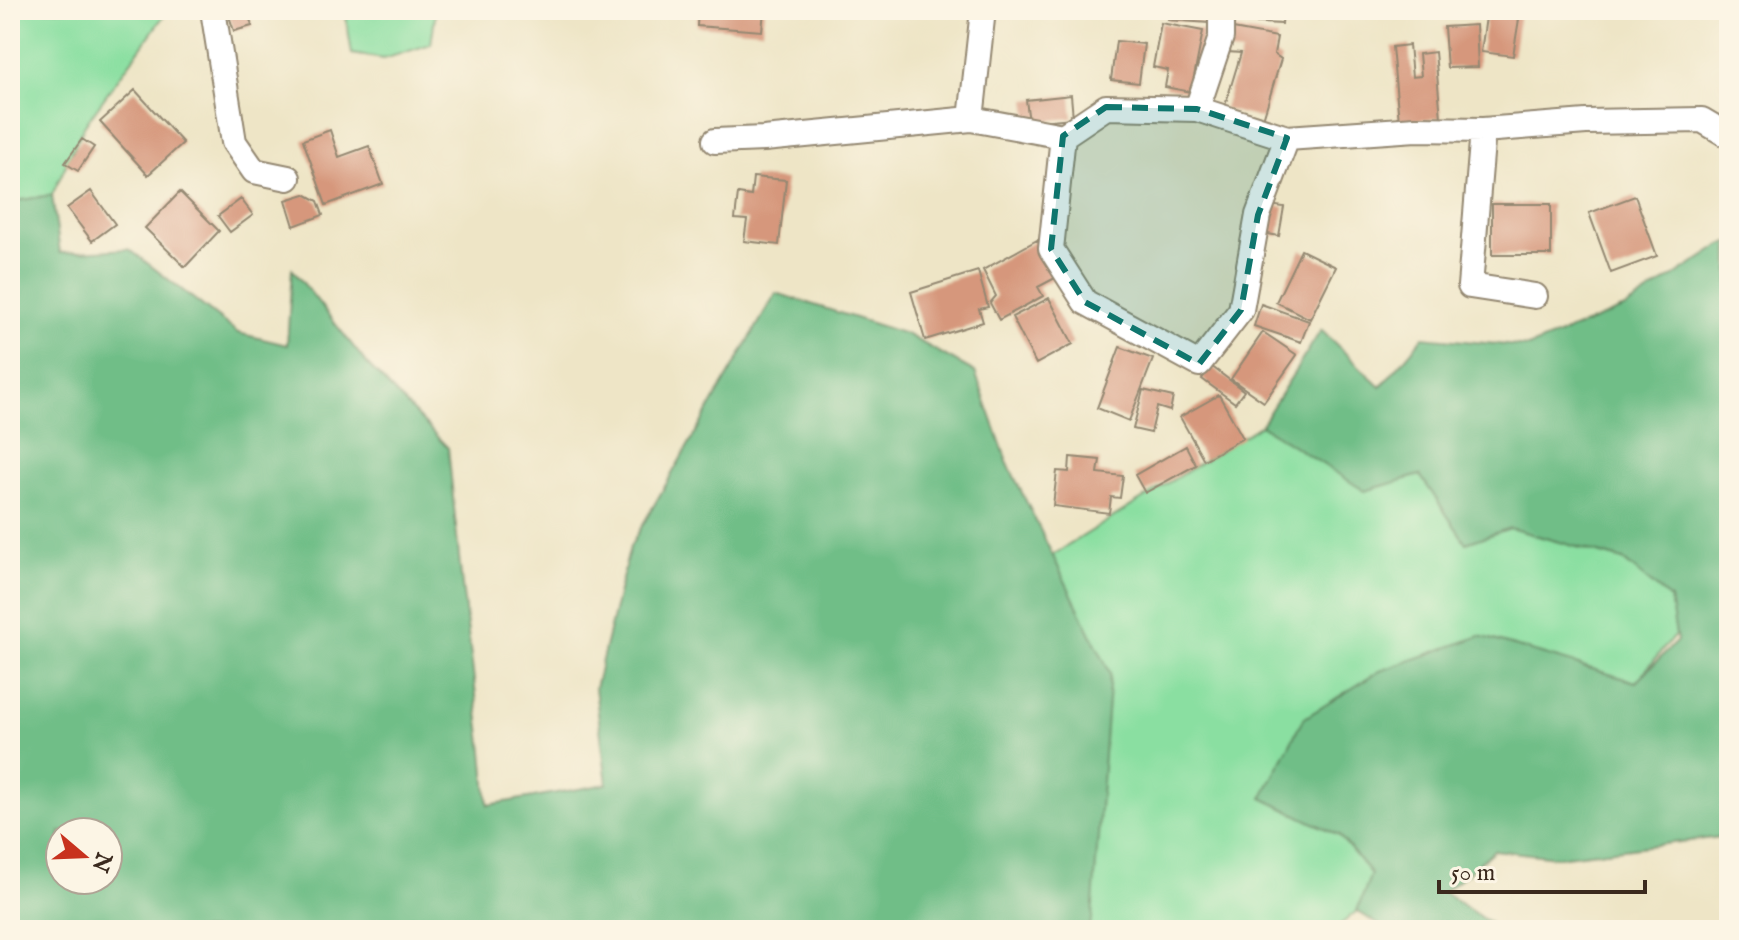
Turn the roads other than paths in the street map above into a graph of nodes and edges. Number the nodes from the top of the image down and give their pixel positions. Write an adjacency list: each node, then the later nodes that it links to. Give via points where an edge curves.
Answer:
1 (213, 10): 11 (street, via 234,142 254,171)
2 (983, 10): 5 (street)
3 (1221, 10): 4 (street, via 1221,37)
4 (1197, 109): 7 (street, via 1106,107); 9 (street)
5 (971, 119): 7 (street); 10 (street)
6 (1483, 130): 8 (street, via 1702,120); 9 (street); 12 (street, via 1470,286)
7 (1063, 136): 9 (street, via 1051,249 1085,302 1199,364 1241,310 1258,215)
8 (1729, 136)
9 (1287, 138)
10 (715, 141)
11 (288, 178)
12 (1535, 296)

